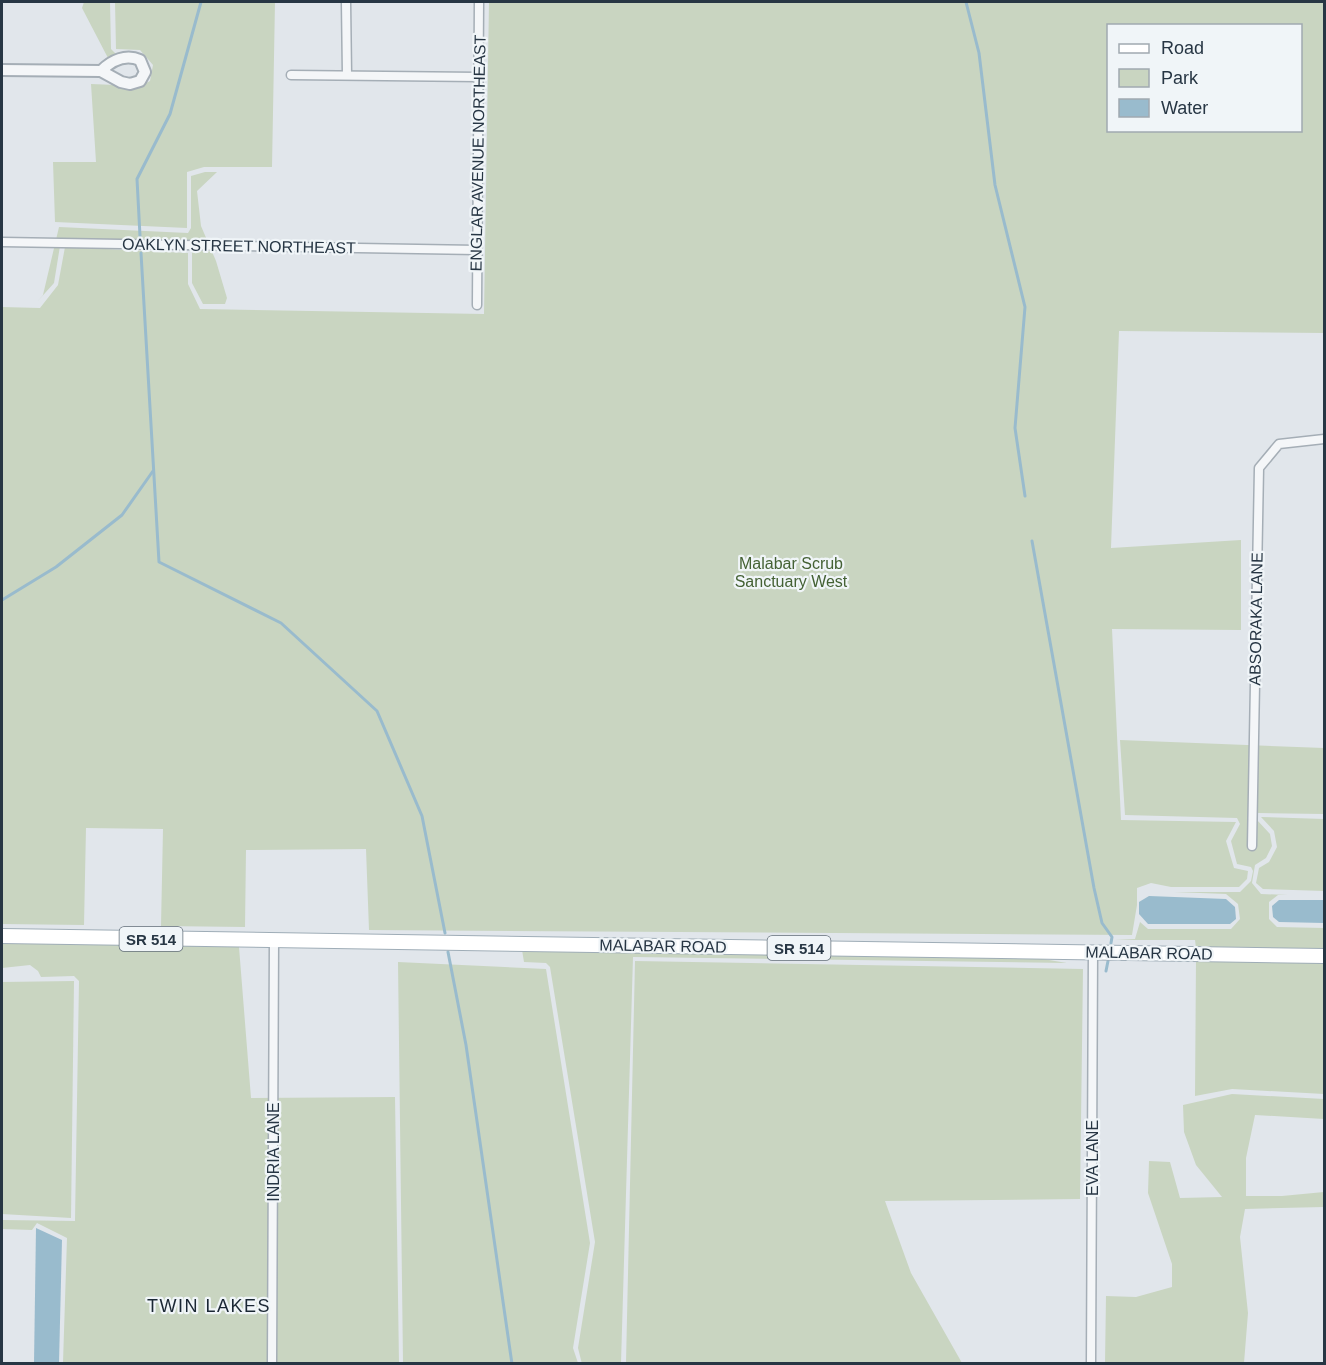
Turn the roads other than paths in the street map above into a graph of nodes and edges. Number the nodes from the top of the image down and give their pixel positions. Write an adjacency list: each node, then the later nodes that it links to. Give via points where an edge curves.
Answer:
1 (346, 2): 6 (street)
2 (479, 2): 7 (street, ENGLAR AVENUE NORTHEAST)
3 (2, 70): 4 (street)
4 (101, 70)
5 (291, 75): 6 (street)
6 (347, 75): 7 (street)
7 (479, 77): 9 (street, ENGLAR AVENUE NORTHEAST)
8 (2, 242): 9 (street, OAKLYN STREET NORTHEAST)
9 (477, 250): 10 (street, ENGLAR AVENUE NORTHEAST)
10 (477, 305)
11 (1324, 439): 12 (street, ABSORAKA LANE, via 1279,444 1259,468)
12 (1252, 846)
13 (2, 936): 14 (main road, MALABAR ROAD / SR 514)
14 (274, 941): 15 (main road, MALABAR ROAD / SR 514); 17 (street, INDRIA LANE)
15 (1093, 952): 16 (main road, MALABAR ROAD / SR 514); 18 (street, EVA LANE)
16 (1324, 956)
17 (272, 1364)
18 (1091, 1364)

